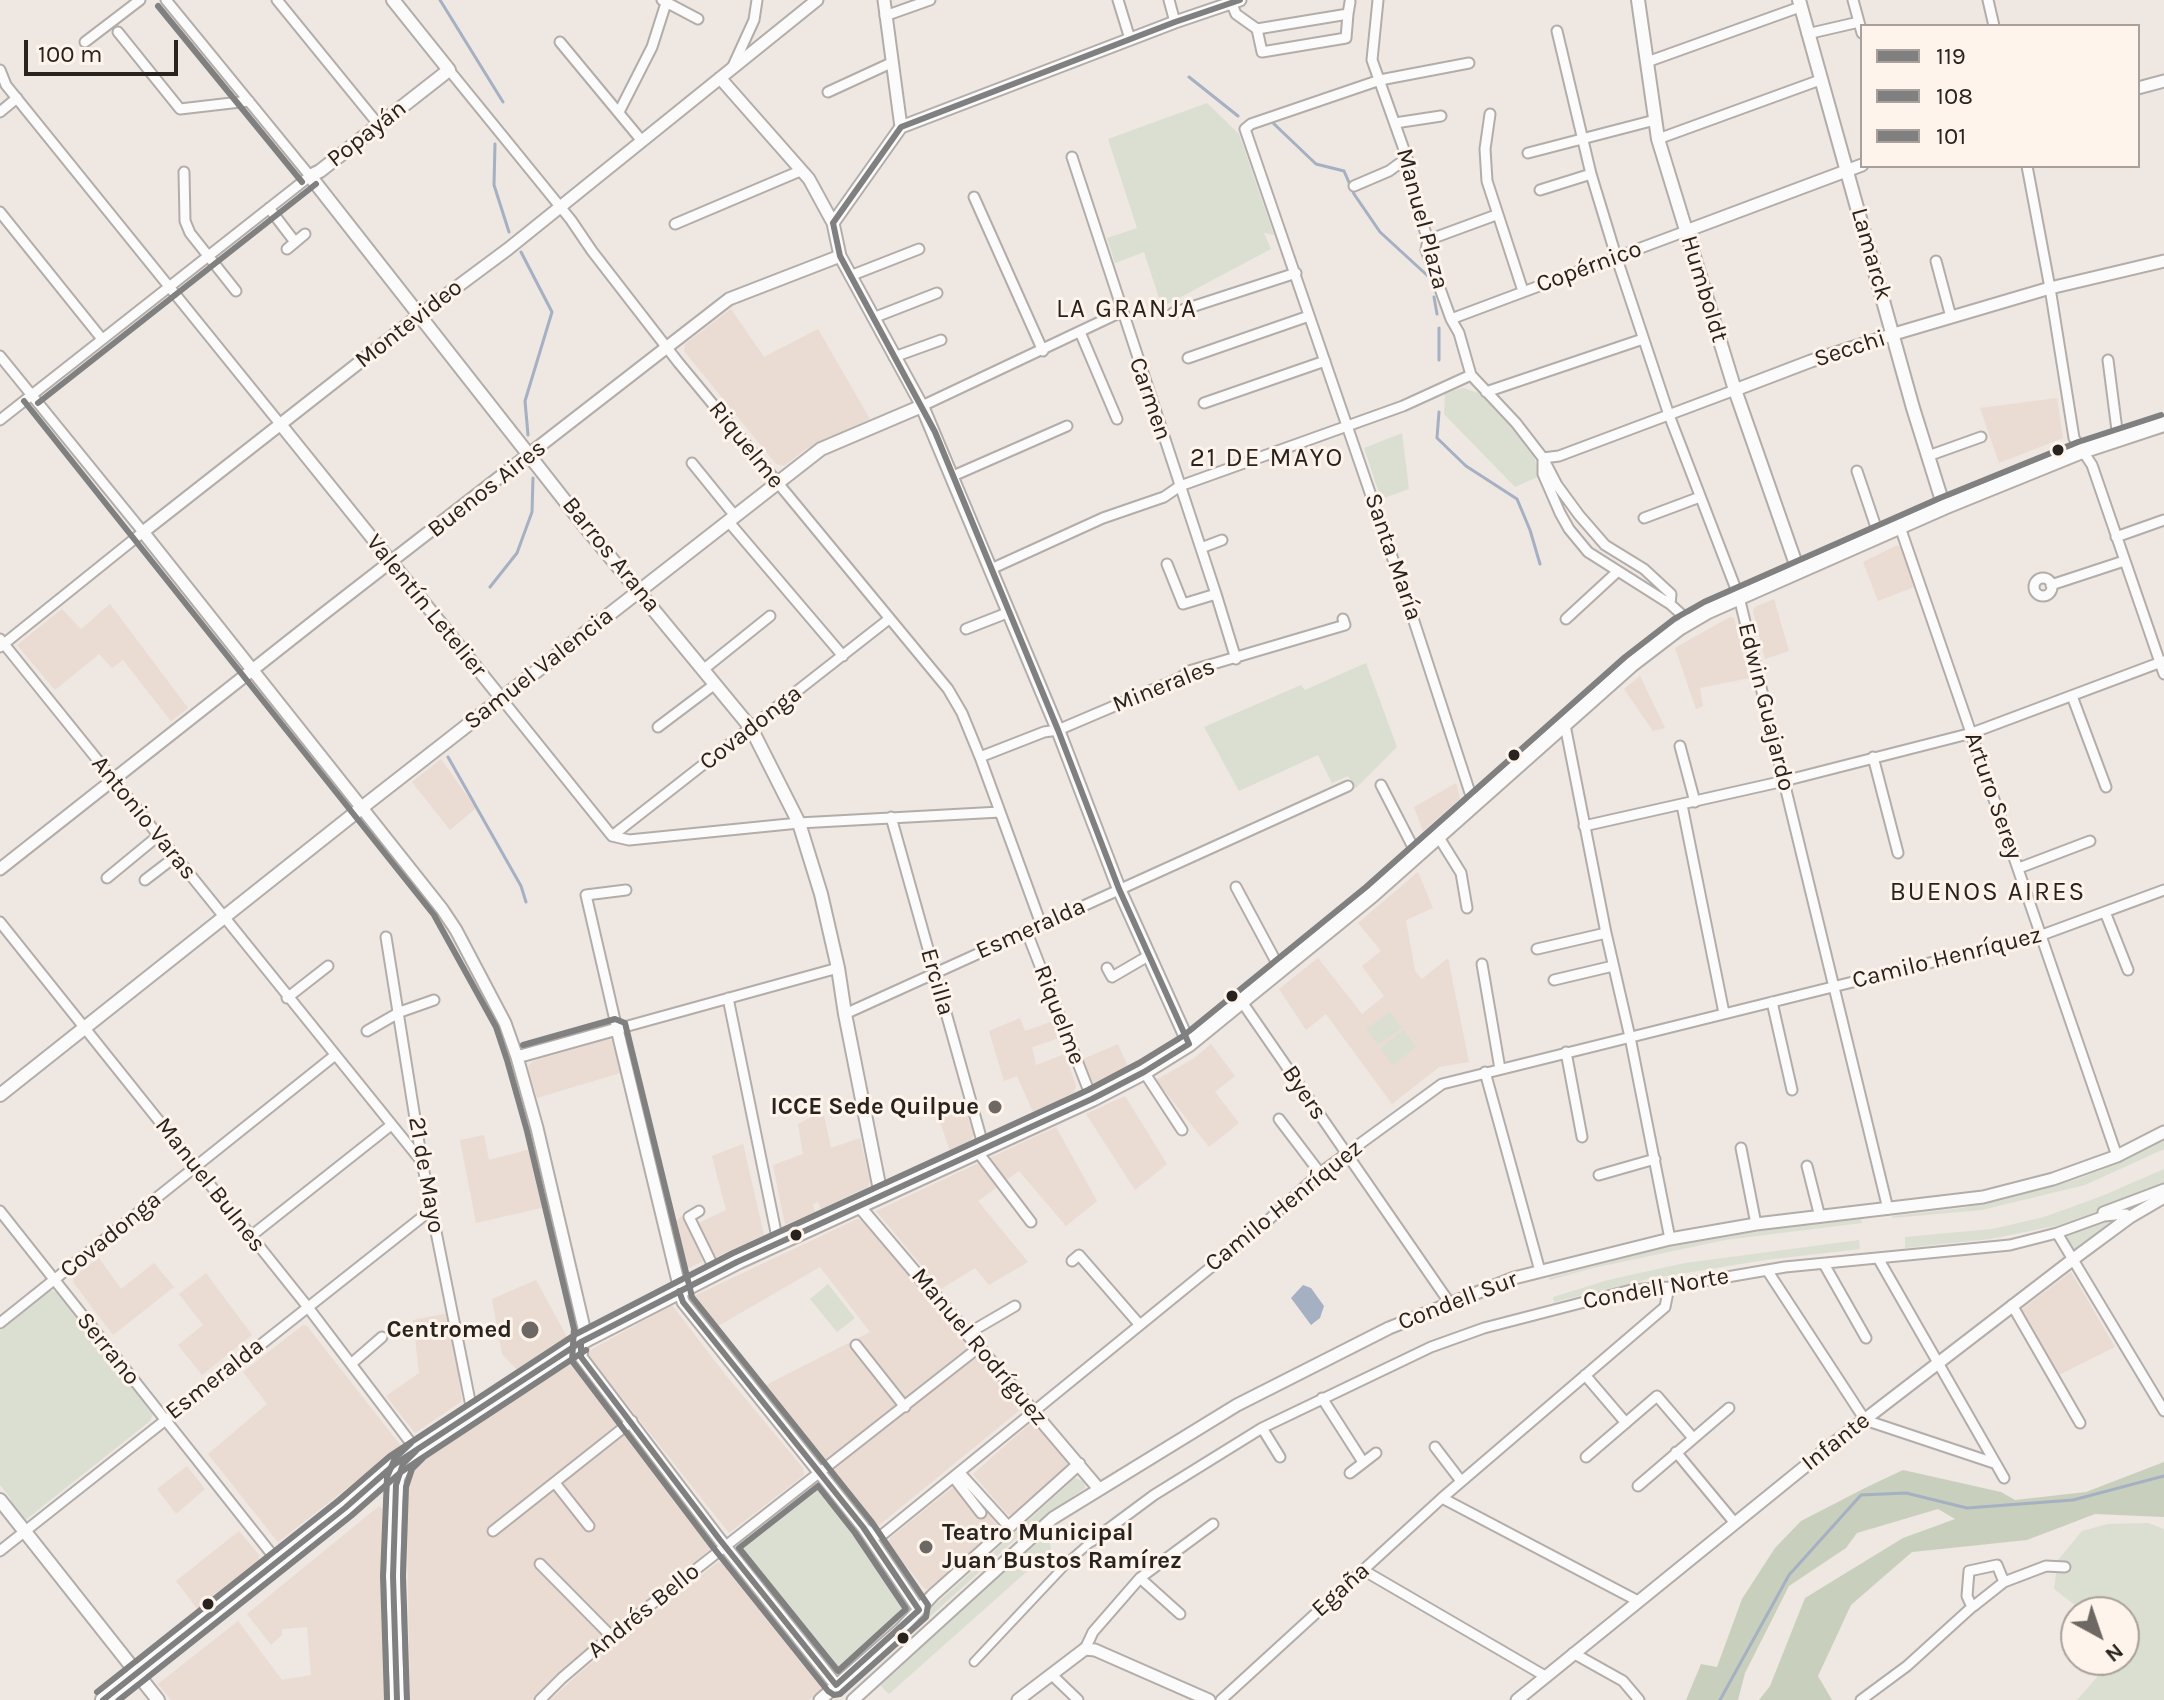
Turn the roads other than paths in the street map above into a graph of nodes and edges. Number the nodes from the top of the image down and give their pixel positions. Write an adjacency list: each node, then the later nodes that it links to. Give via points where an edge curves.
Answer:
1 (140, 0): 31 (street)
2 (166, 0): 47 (street, Barros Arana)
3 (277, 0): 54 (street)
4 (393, 0): 38 (main road, Riquelme)
5 (757, 0): 36 (street, via 754,20)
6 (817, 0): 36 (street, Montevideo)
7 (884, 0): 20 (street)
8 (930, 0): 20 (street)
9 (1118, 0): 30 (street)
10 (1169, 0): 22 (street)
11 (1378, 0): 40 (street, Manuel Plaza, via 1372,60)
12 (1638, 0): 33 (main road, Humboldt)
13 (1853, 0): 23 (street)
14 (1988, 0): 24 (street)
15 (665, 1): 21 (street); 49 (street, via 652,47)
16 (1236, 1): 22 (street); 26 (street, via 1236,14)
17 (1350, 2): 19 (street)
18 (1800, 4): 29 (main road, Lamarck); 33 (street)
19 (1348, 14): 26 (street); 26 (street, via 1346,38 1262,52)
20 (885, 16): 34 (street)
21 (698, 19)
22 (1175, 22): 30 (street)
23 (1860, 24)
24 (1994, 24)
25 (1860, 28): 29 (street)
26 (1257, 29)
27 (1557, 31): 56 (street, Edwin Guajardo)
28 (118, 32): 47 (street, via 180,109)
29 (1807, 34): 41 (main road, Lamarck)
30 (1130, 39): 55 (street)
31 (85, 42)
32 (560, 42): 49 (street)
33 (1647, 62): 52 (main road, Humboldt)
34 (891, 63): 45 (street); 55 (street)
35 (1469, 63): 40 (street)
36 (733, 66): 39 (street, Montevideo)
37 (0, 70): 44 (street, Valentín Letelier)
38 (449, 70): 54 (main road, Popayán); 72 (street, Riquelme)
39 (720, 78): 58 (street, Montevideo); 65 (street)
40 (1380, 80): 53 (street, Manuel Plaza); 87 (street, Santa María, via 1245,129)
41 (1820, 80): 57 (street); 64 (main road, Lamarck)
42 (2164, 81): 43 (street)
43 (2140, 87)
44 (3, 88): 46 (street, Valentín Letelier)
45 (828, 92)
46 (17, 98): 48 (street); 89 (street, Valentín Letelier)
47 (249, 101): 68 (street, Barros Arana)
48 (0, 112)
49 (619, 112): 58 (street)
50 (1490, 114): 75 (street, via 1485,149)
51 (1441, 116): 53 (street)
52 (1655, 120): 56 (street); 57 (main road, Humboldt)
53 (1395, 123): 61 (street, Manuel Plaza)
54 (378, 124): 68 (main road, Popayán)
55 (901, 127): 76 (street)
56 (1583, 138): 59 (street); 67 (street, Edwin Guajardo)
57 (1658, 139): 78 (main road, Humboldt)
58 (642, 141): 72 (street, Montevideo)
59 (1528, 153)
60 (1072, 157): 94 (street, Carmen)
61 (1407, 158): 69 (street); 80 (street, Manuel Plaza)
62 (1860, 166): 64 (street, Copérnico)
63 (2027, 168): 90 (street)
64 (1846, 169): 78 (street, Copérnico); 102 (main road, Lamarck)
65 (800, 171): 76 (street); 77 (street)
66 (184, 172): 82 (street, via 185,221)
67 (1591, 174): 70 (street); 84 (street, Edwin Guajardo)
68 (310, 176): 73 (street, Popayán); 96 (main road, Barros Arana)
69 (1354, 186)
70 (1540, 190)
71 (974, 197): 107 (street)
72 (560, 206): 96 (street, Montevideo); 106 (street, Riquelme)
73 (269, 208): 79 (street, via 291,245); 82 (street, Popayán)
74 (0, 212): 103 (street)
75 (1496, 215): 80 (street); 92 (street)
76 (833, 223): 83 (street)
77 (675, 224)
78 (1686, 231): 84 (street, Copérnico); 114 (main road, Humboldt)
79 (305, 234)
80 (1428, 240): 100 (street, Manuel Plaza, via 1426,250)
81 (919, 249): 88 (street)
82 (208, 256): 89 (street, Popayán); 91 (street)
83 (840, 256): 88 (street); 106 (street, Buenos Aires, via 729,299)
84 (1616, 256): 92 (street, Copérnico); 104 (street, Edwin Guajardo)
85 (1936, 261): 98 (street)
86 (2164, 261): 90 (street, Secchi)
87 (1296, 273): 95 (street); 97 (street, Santa María)
88 (850, 276): 99 (street)
89 (169, 287): 103 (street, Popayán); 123 (street, Valentín Letelier)
90 (2050, 288): 98 (street, Secchi); 128 (street, via 2074,438)
91 (236, 291)
92 (1523, 291): 100 (street, Copérnico)
93 (937, 293): 99 (street)
94 (1121, 312): 101 (street, Samuel Valencia); 136 (street, Carmen)
95 (1173, 313)
96 (419, 315): 123 (street, Montevideo); 129 (main road, Barros Arana)
97 (1309, 316): 110 (street); 112 (street, Santa María)
98 (1951, 317): 102 (street, Secchi)
99 (873, 318): 109 (street)
100 (1451, 319): 113 (street, Manuel Plaza)
101 (1080, 332): 107 (street, Samuel Valencia); 120 (street)
102 (1894, 334): 114 (street, Secchi); 130 (main road, Lamarck)
103 (102, 339): 116 (street, Popayán)
104 (1643, 339): 115 (street); 119 (street, Edwin Guajardo)
105 (941, 340): 109 (street)
106 (667, 346): 129 (street, Buenos Aires); 135 (street, Riquelme)
107 (1043, 351): 118 (street, Samuel Valencia)
108 (0, 356): 116 (street)
109 (894, 357): 118 (street)
110 (1188, 358)
111 (2108, 360): 127 (street)
112 (1325, 361): 117 (street); 125 (street, Santa María)
113 (1471, 375): 115 (street, Manuel Plaza); 125 (street)
114 (1735, 390): 119 (street, Secchi); 152 (main road, Humboldt)
115 (1486, 392): 131 (street, Manuel Plaza)
116 (32, 395): 121 (street, Popayán); 143 (street)
117 (1204, 403)
118 (922, 406): 134 (main road); 135 (main road, Samuel Valencia, via 821,449)
119 (1669, 415): 131 (street, Secchi); 137 (street, Edwin Guajardo)
120 (1117, 419)
121 (0, 420)
122 (2164, 424): 127 (main road)
123 (281, 425): 143 (street, Montevideo); 149 (street, Valentín Letelier)
124 (1067, 426): 134 (street)
125 (1348, 426): 136 (street); 190 (street, Santa María)
126 (1981, 437): 130 (street)
127 (2118, 438): 128 (main road)
128 (2082, 451): 138 (main road); 145 (street, via 2092,465)
129 (531, 455): 149 (street, Buenos Aires); 155 (main road, Barros Arana)
130 (1928, 456): 138 (main road, Lamarck)
131 (1543, 458): 153 (street, Manuel Plaza, via 1543,474 1569,529 1588,552); 158 (street, Manuel Plaza, via 1557,485 1605,545 1644,569 1671,594)
132 (692, 463): 139 (street)
133 (1857, 471): 144 (street)
134 (953, 476): 151 (main road)
135 (777, 483): 139 (main road, Samuel Valencia); 161 (street, Riquelme)
136 (1180, 486): 147 (street, Carmen); 151 (street)
137 (1700, 497): 140 (street); 157 (street, Edwin Guajardo)
138 (1944, 507): 142 (main road)
139 (732, 518): 155 (main road, Samuel Valencia); 167 (street)
140 (1644, 518)
141 (2164, 520): 145 (street)
142 (1900, 527): 144 (main road); 180 (street, Arturo Serey)
143 (143, 532): 166 (street, Montevideo); 171 (street)
144 (1879, 536): 152 (main road)
145 (2116, 537): 148 (street)
146 (1222, 540): 147 (street)
147 (1201, 548): 156 (street, Carmen)
148 (2124, 561): 154 (street); 169 (street)
149 (391, 562): 171 (street, Buenos Aires); 175 (street, Valentín Letelier)
150 (1167, 564): 156 (street, via 1183,604)
151 (991, 569): 159 (main road)
152 (1798, 570): 157 (main road)
153 (1617, 572): 158 (street, Manuel Plaza); 163 (street)
154 (2051, 585)
155 (640, 591): 170 (main road, Barros Arana); 175 (main road, Samuel Valencia)
156 (1216, 594): 168 (street, Carmen)
157 (1739, 597): 164 (main road); 185 (street, Edwin Guajardo)
158 (1670, 604): 164 (street, Manuel Plaza)
159 (1007, 613): 165 (street); 179 (main road)
160 (770, 616): 170 (street)
161 (889, 619): 167 (street, Covadonga); 182 (street, Riquelme, via 948,689)
162 (1343, 619): 168 (street, Minerales, via 1345,625)
163 (1566, 619)
164 (1689, 621): 176 (main road)
165 (966, 629)
166 (1, 643): 184 (street, Antonio Varas)
167 (843, 656): 178 (street, Covadonga)
168 (1236, 659): 179 (street, Minerales, via 1189,671)
169 (2162, 662): 172 (street); 174 (street)
170 (704, 669): 173 (main road, Barros Arana)
171 (252, 672): 184 (street, Buenos Aires); 192 (street)
172 (2164, 674)
173 (715, 684): 177 (street); 178 (main road, Barros Arana)
174 (2072, 696): 180 (street); 188 (street)
175 (501, 698): 192 (main road, Samuel Valencia); 198 (street, Valentín Letelier)
176 (1565, 725): 190 (main road); 196 (street)
177 (658, 727)
178 (751, 728): 195 (main road, Barros Arana); 198 (street, Covadonga)
179 (1058, 730): 182 (street, Minerales); 209 (main road)
180 (1972, 733): 183 (street); 204 (street, Arturo Serey)
181 (1680, 746): 189 (street)
182 (980, 757): 193 (street, Riquelme)
183 (1873, 757): 185 (street); 201 (street)
184 (114, 781): 197 (street, Antonio Varas); 205 (street, Buenos Aires)
185 (1784, 781): 189 (street); 232 (street, Edwin Guajardo)
186 (1381, 785): 202 (street)
187 (1348, 786): 209 (street, Esmeralda)
188 (2106, 787)
189 (1695, 802): 191 (street)
190 (1474, 805): 199 (main road)
191 (1682, 805): 196 (street); 239 (street)
192 (362, 807): 214 (main road, Samuel Valencia); 248 (street, via 456,930)
193 (1000, 812): 194 (street); 216 (street, Riquelme)
194 (891, 817): 195 (street); 230 (street, Ercilla)
195 (799, 823): 198 (street, via 629,840); 226 (main road, Barros Arana)
196 (1584, 826): 218 (street)
197 (158, 836): 203 (street, Antonio Varas); 206 (street)
198 (612, 836)
199 (1438, 836): 202 (main road); 212 (street, via 1461,873)
200 (2090, 841): 204 (street)
201 (1898, 853)
202 (1417, 855): 228 (main road)
203 (175, 857): 207 (street); 214 (street, Antonio Varas)
204 (2019, 868): 219 (street, Arturo Serey)
205 (0, 869)
206 (107, 878)
207 (145, 880)
208 (1236, 887): 228 (street)
209 (1119, 889): 216 (street, Esmeralda); 222 (main road)
210 (626, 890): 242 (street, via 586,895)
211 (2164, 890): 213 (street, Camilo Henríquez)
212 (1467, 908)
213 (2105, 912): 219 (street, Camilo Henríquez); 229 (street)
214 (224, 917): 233 (street, Antonio Varas); 241 (main road, Samuel Valencia)
215 (0, 922): 241 (street, Manuel Bulnes)
216 (1041, 924): 217 (street, Esmeralda)
217 (1026, 930): 230 (street, Esmeralda); 254 (street, Riquelme)
218 (1606, 933): 221 (street); 225 (street)
219 (2042, 935): 232 (street, Camilo Henríquez); 263 (street, Arturo Serey)
220 (386, 937): 238 (street, 21 de Mayo)
221 (1537, 949)
222 (1148, 956): 227 (street, via 1112,977); 245 (main road)
223 (1482, 964): 249 (street)
224 (328, 966): 233 (street)
225 (1613, 966): 231 (street); 244 (street)
226 (838, 968): 234 (street); 240 (main road, Barros Arana)
227 (1107, 968)
228 (1280, 969): 236 (main road)
229 (2128, 970)
230 (934, 973): 240 (street, Esmeralda); 261 (street, Ercilla)
231 (1554, 980)
232 (1834, 986): 237 (street, Camilo Henríquez); 274 (street, Edwin Guajardo)
233 (287, 998): 247 (street, Antonio Varas)
234 (728, 998): 242 (street); 286 (street)
235 (434, 1000): 238 (street)
236 (1242, 1002): 245 (main road); 262 (street, Byers)
237 (1772, 1002): 239 (street, Camilo Henríquez); 252 (street)
238 (400, 1012): 243 (street); 265 (street, 21 de Mayo)
239 (1724, 1013): 244 (street, Camilo Henríquez)
240 (845, 1014): 271 (main road, Barros Arana)
241 (85, 1027): 253 (main road, Samuel Valencia); 267 (street, Manuel Bulnes)
242 (617, 1029): 248 (street); 295 (street)
243 (367, 1031)
244 (1630, 1037): 246 (street, Camilo Henríquez); 264 (street)
245 (1189, 1044): 250 (main road)
246 (1566, 1052): 249 (street, Camilo Henríquez); 259 (street)
247 (334, 1056): 256 (street, Antonio Varas); 267 (street, Covadonga)
248 (517, 1057): 306 (street, via 583,1325)
249 (1500, 1069): 251 (street, Camilo Henríquez)
250 (1144, 1072): 254 (main road); 257 (street)
251 (1485, 1072): 262 (street, Camilo Henríquez, via 1442,1084); 292 (street)
252 (1792, 1090)
253 (1, 1091)
254 (1092, 1099): 261 (main road)
255 (1279, 1119): 268 (street)
256 (390, 1126): 265 (street, Antonio Varas); 284 (street)
257 (1182, 1130)
258 (2164, 1132): 263 (street, Condell Sur)
259 (1582, 1137)
260 (1741, 1148): 281 (street)
261 (981, 1149): 271 (main road); 280 (street)
262 (1346, 1154): 268 (street, Camilo Henríquez); 297 (street, Byers)
263 (2117, 1156): 274 (street, Condell Sur, via 1983,1197)
264 (1655, 1159): 269 (street); 285 (street)
265 (422, 1162): 275 (street, 21 de Mayo)
266 (1807, 1166): 278 (street)
267 (196, 1167): 284 (street, Manuel Bulnes); 294 (street, Covadonga)
268 (1320, 1173): 302 (street, Camilo Henríquez)
269 (1599, 1175)
270 (2164, 1189): 282 (street, Condell Norte)
271 (881, 1195): 273 (main road)
272 (2164, 1197): 279 (street, Infante)
273 (859, 1206): 286 (main road); 303 (street, Manuel Rodríguez)
274 (1888, 1209): 278 (street, Condell Sur)
275 (431, 1210): 299 (street, Esmeralda); 315 (street, 21 de Mayo)
276 (0, 1211): 294 (street, Serrano)
277 (699, 1211): 293 (street, via 689,1217)
278 (1820, 1217): 281 (street, Condell Sur)
279 (2130, 1217): 282 (street, Condell Norte, via 2114,1214); 288 (street, Infante)
280 (1031, 1222)
281 (1756, 1224): 285 (street, Condell Sur)
282 (2071, 1227): 283 (street, Condell Norte)
283 (2057, 1233): 287 (street, Condell Norte, via 2010,1245); 288 (street)
284 (251, 1236): 299 (street, Manuel Bulnes)
285 (1670, 1239): 292 (street, Condell Sur)
286 (778, 1242): 293 (main road)
287 (1878, 1258): 290 (street, Condell Norte); 309 (street)
288 (2073, 1259): 298 (street, Infante); 317 (street)
289 (1072, 1261): 302 (street, via 1079,1255)
290 (1824, 1264): 291 (street, Condell Norte); 305 (street)
291 (1767, 1270): 296 (street, Condell Norte); 319 (street)
292 (1540, 1271): 297 (street, Condell Sur)
293 (716, 1272): 295 (main road)
294 (54, 1280): 301 (street, Covadonga); 318 (street, Serrano)
295 (679, 1291): 306 (main road); 334 (street)
296 (1667, 1292): 311 (street, Egaña, via 1665,1307); 312 (street, Condell Norte, via 1631,1290 1484,1328)
297 (1449, 1302): 341 (street, Condell Sur, via 1263,1391)
298 (2012, 1305): 309 (street, Infante); 322 (street)
299 (307, 1306): 310 (street, Manuel Bulnes); 318 (street, Esmeralda)
300 (1015, 1306): 303 (street)
301 (0, 1323)
302 (1139, 1324): 316 (street, Camilo Henríquez)
303 (967, 1334): 308 (street, Manuel Rodríguez)
304 (382, 1337): 310 (street)
305 (1866, 1338)
306 (581, 1342): 315 (main road); 320 (street, via 581,1357)
307 (856, 1345): 313 (street)
308 (978, 1348): 313 (street, Andrés Bello); 316 (street, Manuel Rodríguez)
309 (1938, 1363): 319 (street, Infante); 332 (street)
310 (351, 1364): 328 (street, Manuel Bulnes)
311 (1585, 1375): 321 (street); 338 (street, Egaña)
312 (1322, 1398): 323 (street, Condell Norte); 331 (street)
313 (905, 1407): 334 (street, Andrés Bello)
314 (1729, 1408): 324 (street)
315 (472, 1411): 328 (main road)
316 (1033, 1411): 333 (street, Manuel Rodríguez); 336 (street, Camilo Henríquez)
317 (2164, 1411)
318 (165, 1419): 352 (street, Esmeralda); 357 (street, Serrano)
319 (1865, 1420): 332 (street); 347 (street, Infante)
320 (632, 1421): 339 (street); 355 (street)
321 (1626, 1423): 324 (street, via 1657,1396); 330 (street)
322 (2080, 1423)
323 (1262, 1428): 329 (street); 354 (street, Condell Norte)
324 (1693, 1438): 326 (street)
325 (1435, 1447): 338 (street)
326 (1676, 1452): 340 (street); 347 (street)
327 (1376, 1453): 331 (street)
328 (413, 1454): 344 (main road, via 398,1474); 345 (main road)
329 (1280, 1457)
330 (1586, 1457)
331 (1363, 1462): 335 (street)
332 (1994, 1463): 337 (street)
333 (1079, 1464): 341 (street, Manuel Rodríguez); 351 (street)
334 (820, 1472): 350 (street); 355 (street, Andrés Bello)
335 (1350, 1473)
336 (957, 1475): 346 (street); 350 (street, Camilo Henríquez, via 882,1535); 351 (street)
337 (2004, 1478)
338 (1461, 1481): 342 (street, Egaña)
339 (555, 1483): 349 (street); 353 (street)
340 (1638, 1486)
341 (1099, 1489): 380 (street, Condell Sur, via 1036,1531)
342 (1442, 1498): 360 (street, Egaña); 363 (street)
343 (0, 1500): 352 (main road)
344 (395, 1505): 345 (main road, via 377,1491); 377 (main road)
345 (345, 1508): 357 (main road)
346 (981, 1513)
347 (1734, 1522): 363 (street, Infante)
348 (1213, 1524): 361 (street)
349 (589, 1526)
350 (863, 1527): 365 (street)
351 (1009, 1527): 365 (street)
352 (25, 1531): 356 (street, Esmeralda); 371 (main road)
353 (493, 1531)
354 (1092, 1541): 370 (street, Condell Norte)
355 (725, 1546): 367 (street, Andrés Bello); 374 (street)
356 (0, 1551)
357 (278, 1562): 371 (main road)
358 (540, 1564): 367 (street)
359 (2065, 1567): 362 (street, via 2046,1566)
360 (1363, 1570): 373 (street); 384 (street, Egaña)
361 (1140, 1578): 366 (street); 368 (street, via 1093,1632)
362 (2004, 1582): 364 (street); 364 (street, via 1997,1565 1969,1571 1967,1596)
363 (1638, 1601): 369 (street, Infante)
364 (1972, 1607): 387 (street)
365 (919, 1610): 374 (street)
366 (1180, 1614)
367 (611, 1636): 378 (street, Andrés Bello)
368 (1085, 1649): 372 (street); 383 (street)
369 (1573, 1653): 373 (street, Infante); 386 (street, via 1623,1681)
370 (974, 1662)
371 (137, 1673): 375 (main road); 376 (main road)
372 (1051, 1674): 381 (street); 382 (street)
373 (1545, 1676): 385 (street, Infante)
374 (836, 1685): 379 (street)
375 (103, 1700)
376 (158, 1700)
377 (397, 1700)
378 (540, 1700)
379 (820, 1700)
380 (853, 1700)
381 (1018, 1700)
382 (1078, 1700)
383 (1209, 1700)
384 (1221, 1700)
385 (1517, 1700)
386 (1639, 1700)
387 (1861, 1700)

